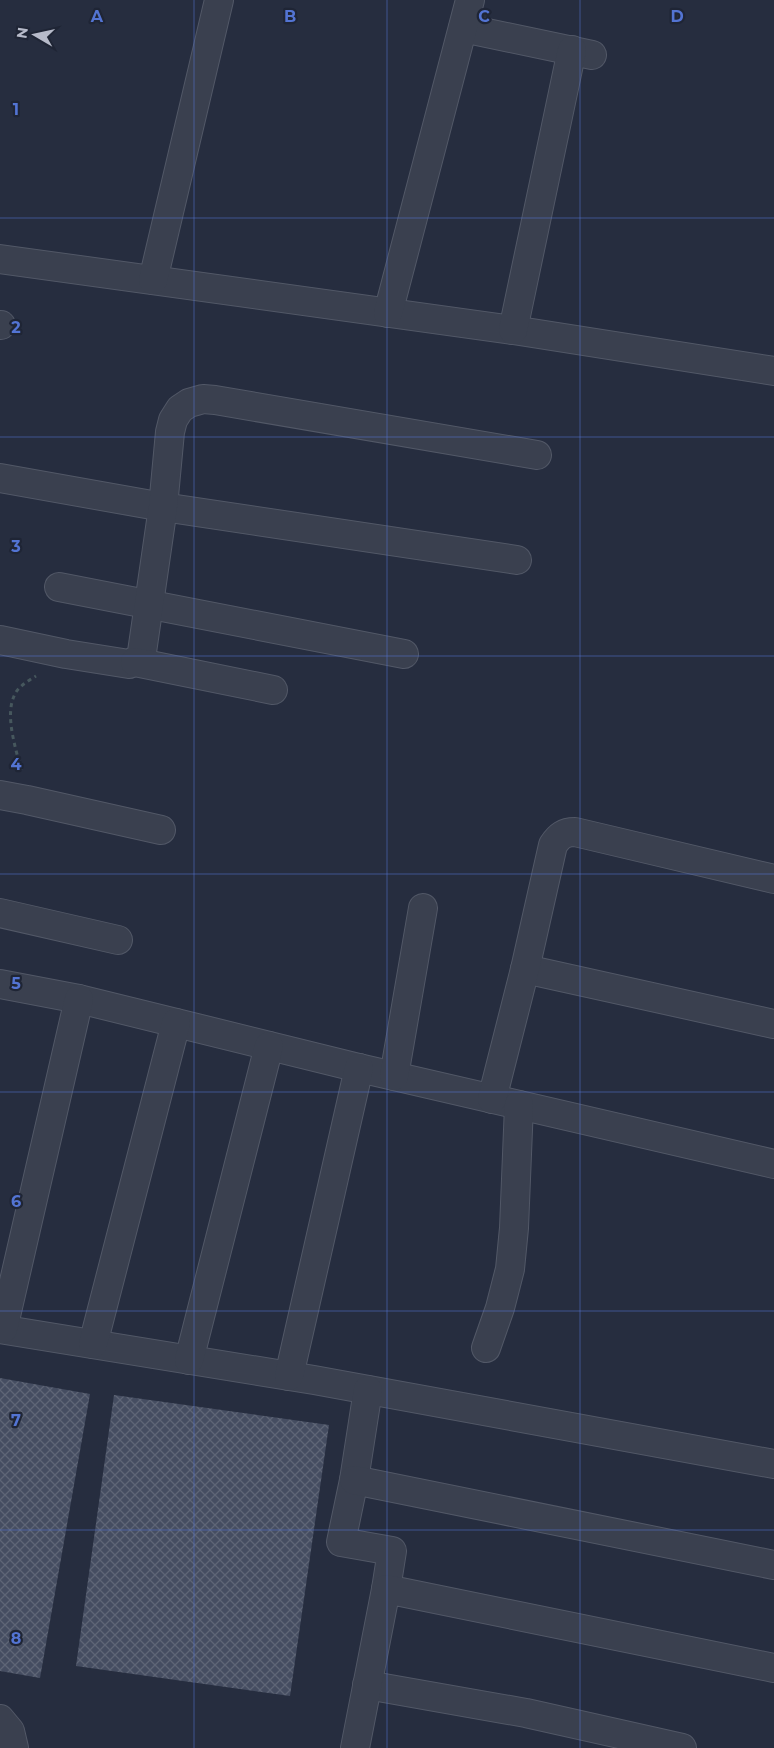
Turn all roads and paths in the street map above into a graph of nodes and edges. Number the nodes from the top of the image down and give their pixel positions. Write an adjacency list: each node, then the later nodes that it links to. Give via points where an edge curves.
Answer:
1 (219, 0): 5 (street)
2 (470, 0): 3 (street)
3 (462, 28): 6 (street); 7 (street, via 582,53)
4 (0, 259): 5 (street)
5 (153, 280): 6 (street)
6 (388, 313): 7 (street)
7 (513, 330): 8 (street)
8 (774, 371)
9 (537, 454): 11 (street, via 203,399 189,402 173,420)
10 (0, 478): 11 (street)
11 (163, 507): 12 (street); 14 (street)
12 (516, 560)
13 (59, 588): 14 (street)
14 (149, 605): 17 (street); 18 (street, via 142,652)
15 (0, 640): 16 (street)
16 (66, 654): 18 (street, via 129,664); 21 (path, via 15,692 12,703 9,715)
17 (404, 654)
18 (135, 662): 19 (street)
19 (273, 690)
20 (0, 795): 21 (street)
21 (27, 800): 22 (street)
22 (161, 830)
23 (774, 879): 27 (street, via 566,832 553,845)
24 (423, 908): 34 (street)
25 (0, 914): 26 (street)
26 (118, 940)
27 (525, 970): 31 (street); 35 (street)
28 (0, 984): 29 (street)
29 (79, 999): 30 (street); 38 (street)
30 (176, 1023): 32 (street); 39 (street)
31 (774, 1024)
32 (269, 1046): 33 (street); 41 (street)
33 (360, 1068): 34 (street); 42 (street)
34 (394, 1076): 35 (street)
35 (492, 1099): 36 (street)
36 (520, 1105): 37 (street); 40 (street, via 510,1269)
37 (774, 1164)
38 (2, 1329): 39 (street)
39 (93, 1344): 41 (street)
40 (486, 1348)
41 (189, 1360): 42 (street)
42 (289, 1376): 43 (street)
43 (368, 1390): 44 (street); 45 (street)
44 (774, 1464)
45 (354, 1480): 46 (street); 47 (street, via 341,1542 392,1551)
46 (774, 1564)
47 (386, 1589): 48 (street); 49 (street)
48 (774, 1668)
49 (367, 1685): 52 (street); 53 (street, via 526,1713)
50 (0, 1719): 51 (street, via 10,1731)
51 (14, 1748)
52 (355, 1748)
53 (682, 1748)

